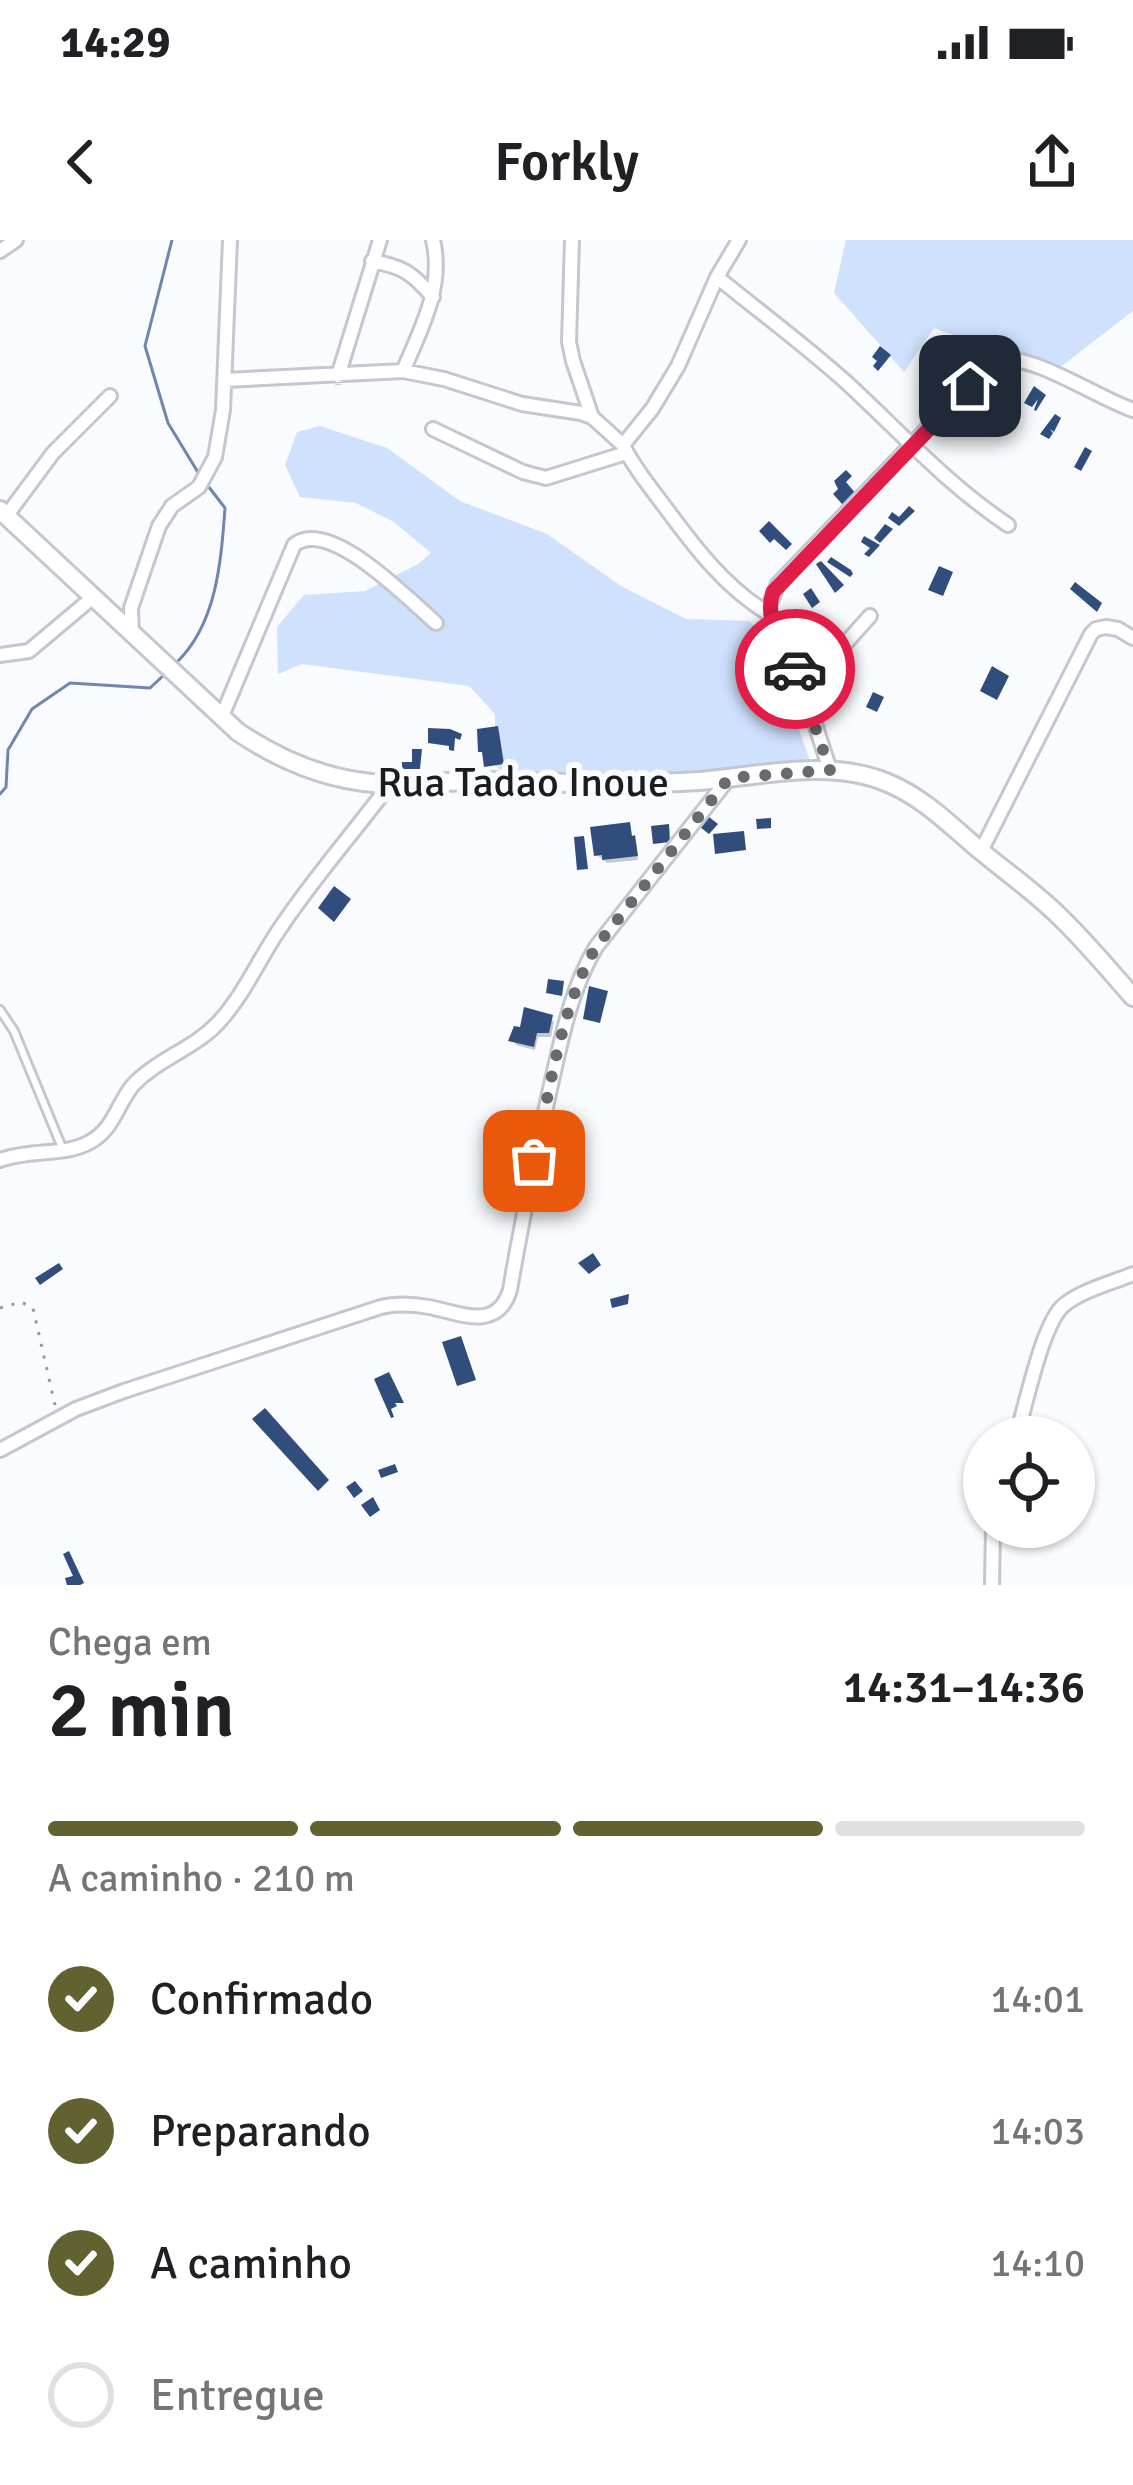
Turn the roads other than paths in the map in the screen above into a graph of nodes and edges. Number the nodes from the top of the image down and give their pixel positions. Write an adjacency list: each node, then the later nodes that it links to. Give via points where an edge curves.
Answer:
1 (16, 240): 7 (street)
2 (230, 240): 13 (street)
3 (380, 240): 8 (street)
4 (433, 240): 10 (street)
5 (572, 240): 16 (street, via 569,342)
6 (739, 240): 9 (street)
7 (0, 251)
8 (372, 261): 10 (street, via 411,273); 12 (street)
9 (716, 277): 18 (street); 19 (street, via 678,366)
10 (433, 297): 11 (street)
11 (403, 371): 12 (street); 16 (street)
12 (338, 376): 13 (street)
13 (225, 380): 26 (street, via 220,436 203,481 158,526 131,608)
14 (110, 396): 20 (street)
15 (1133, 410): 18 (street, via 1001,358)
16 (592, 417): 19 (street)
17 (433, 429): 19 (street, via 546,478)
18 (912, 445): 21 (street); 23 (street, via 778,584)
19 (624, 449): 23 (street, via 713,567)
20 (3, 512): 22 (street, Rua Tadao Inoue)
21 (1008, 525)
22 (92, 598): 26 (street, Rua Tadao Inoue); 28 (street, via 29,651)
23 (769, 614): 29 (street)
24 (870, 616): 29 (street)
25 (436, 623): 30 (street, via 349,549 298,540)
26 (132, 635): 30 (street, Rua Tadao Inoue)
27 (1133, 638): 34 (street, via 1106,627 1091,634)
28 (0, 655)
29 (804, 690): 31 (street)
30 (221, 716): 33 (street, Rua Tadao Inoue, via 257,746 320,774)
31 (830, 770): 32 (street, Rua Tadao Inoue); 34 (street, Rua Tadao Inoue, via 892,784)
32 (729, 778): 33 (street, Rua Tadao Inoue); 41 (street, via 580,978 505,1304 470,1317 381,1306 124,1391)
33 (390, 784): 37 (street, via 301,897 216,1025 136,1082 102,1134)
34 (981, 851): 35 (street, Rua Tadao Inoue, via 1057,914)
35 (1133, 998)
36 (0, 1010): 37 (lane)
37 (63, 1150): 38 (street)
38 (0, 1160)
39 (1133, 1274): 40 (street, via 1057,1312)
40 (1022, 1416)
41 (0, 1450)
42 (993, 1548): 43 (street)
43 (992, 1585)

